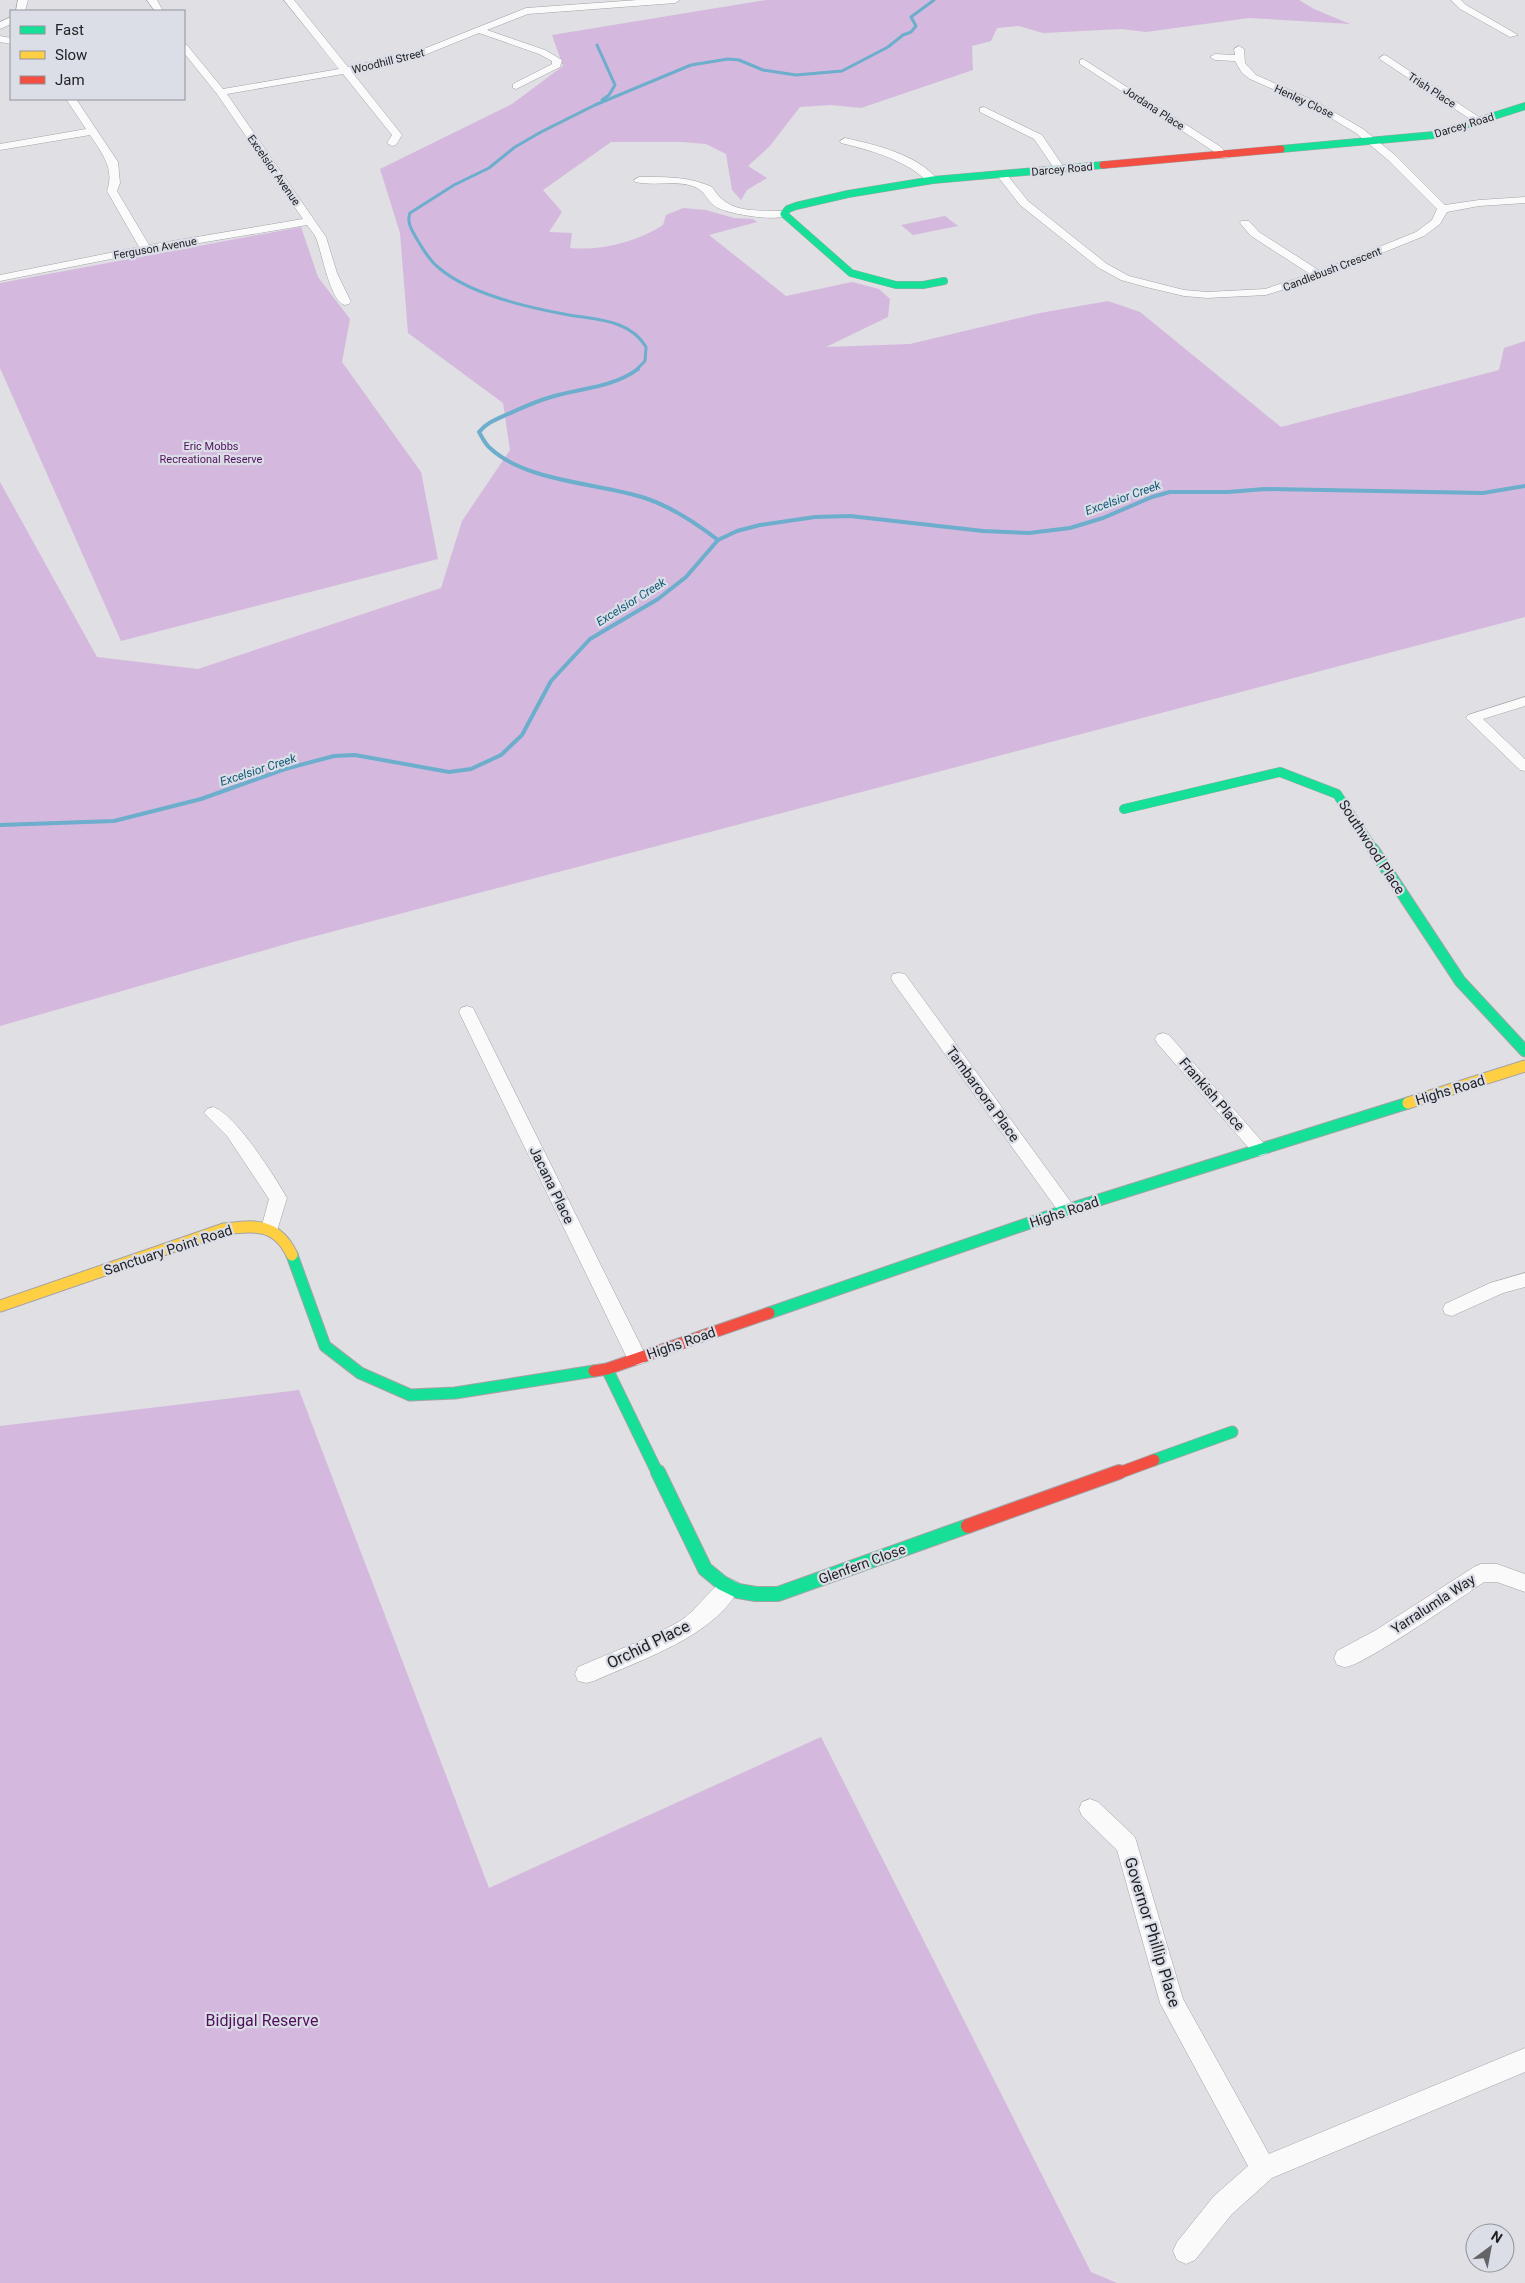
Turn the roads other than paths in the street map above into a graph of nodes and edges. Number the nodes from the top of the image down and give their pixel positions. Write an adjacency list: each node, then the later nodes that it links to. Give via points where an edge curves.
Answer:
1 (289, 0): 12 (street)
2 (522, 0): 5 (street)
3 (674, 0): 5 (street, Woodhill Street)
4 (1456, 0): 7 (street)
5 (533, 10): 6 (street, Woodhill Street)
6 (479, 30): 12 (street, Woodhill Street, via 419,54); 13 (street, via 556,60 557,65)
7 (1514, 35)
8 (185, 48): 14 (street, Excelsior Avenue)
9 (1215, 57): 21 (street, Henley Close, via 1239,54 1241,66 1250,74 1310,102)
10 (1384, 58): 18 (street, Trish Place)
11 (1083, 62): 24 (street, Jordana Place)
12 (344, 71): 14 (street, Woodhill Street); 22 (street, via 397,134)
13 (516, 86)
14 (221, 92): 32 (street, Excelsior Avenue)
15 (72, 100): 19 (street)
16 (1525, 106): 18 (street, Darcey Road)
17 (984, 110): 25 (street, via 1038,137)
18 (1480, 121): 21 (street, Darcey Road, via 1434,135)
19 (94, 131): 23 (street); 34 (street, via 113,162 112,191)
20 (845, 141): 28 (street, via 892,155 920,168)
21 (1374, 142): 24 (street, Darcey Road); 30 (street)
22 (392, 143)
23 (0, 147)
24 (1223, 156): 25 (street, Darcey Road)
25 (1060, 169): 26 (street, Darcey Road)
26 (1002, 174): 28 (street, Darcey Road); 35 (street, Candlebush Crescent, via 1024,203 1103,266 1125,278 1184,293 1228,295 1277,290)
27 (639, 180): 31 (street, via 700,184 708,189 715,203 728,208)
28 (933, 180): 31 (street, Darcey Road, via 831,198 796,206)
29 (1525, 200): 30 (street)
30 (1443, 209): 35 (street, Candlebush Crescent, via 1436,222 1420,234)
31 (784, 214): 37 (street, via 851,273 896,285)
32 (310, 221): 34 (street, Ferguson Avenue); 38 (street, Excelsior Avenue, via 321,237 331,273)
33 (1245, 223): 35 (street, via 1255,234)
34 (146, 249): 36 (street, Ferguson Avenue)
35 (1319, 275)
36 (0, 278)
37 (944, 281)
38 (346, 302)
39 (1525, 701): 40 (street, via 1473,718)
40 (1525, 767)
41 (1124, 809): 45 (street, Southwood Place, via 1280,772 1337,794 1460,981)
42 (899, 978): 49 (street, Tambaroora Place)
43 (467, 1012): 54 (street, Jacana Place)
44 (1163, 1039): 48 (street, Frankish Place)
45 (1525, 1051)
46 (1525, 1066): 48 (street, Highs Road)
47 (213, 1113): 50 (street, via 233,1132 278,1198)
48 (1260, 1150): 49 (street, Highs Road)
49 (1066, 1210): 54 (street, Highs Road)
50 (270, 1229): 52 (street, Sanctuary Point Road, via 248,1226 224,1228); 55 (street, via 287,1242 325,1346 360,1373 410,1396 455,1393)
51 (1525, 1280): 53 (street, via 1486,1292)
52 (1, 1302)
53 (1452, 1309)
54 (637, 1358): 55 (street, Highs Road)
55 (608, 1369): 58 (street, Glenfern Close, via 705,1569)
56 (1232, 1432): 58 (street, Glenfern Close, via 778,1594 752,1596)
57 (1525, 1583): 59 (street, Yarralumla Way, via 1497,1573 1482,1573)
58 (728, 1588): 60 (street, Orchid Place, via 704,1616 687,1628)
59 (1345, 1658)
60 (586, 1674)
61 (1090, 1809): 63 (street, Governor Phillip Place, via 1126,1844 1172,2003)
62 (1525, 2060): 63 (street)
63 (1263, 2169): 64 (street, via 1223,2205)
64 (1186, 2251)

